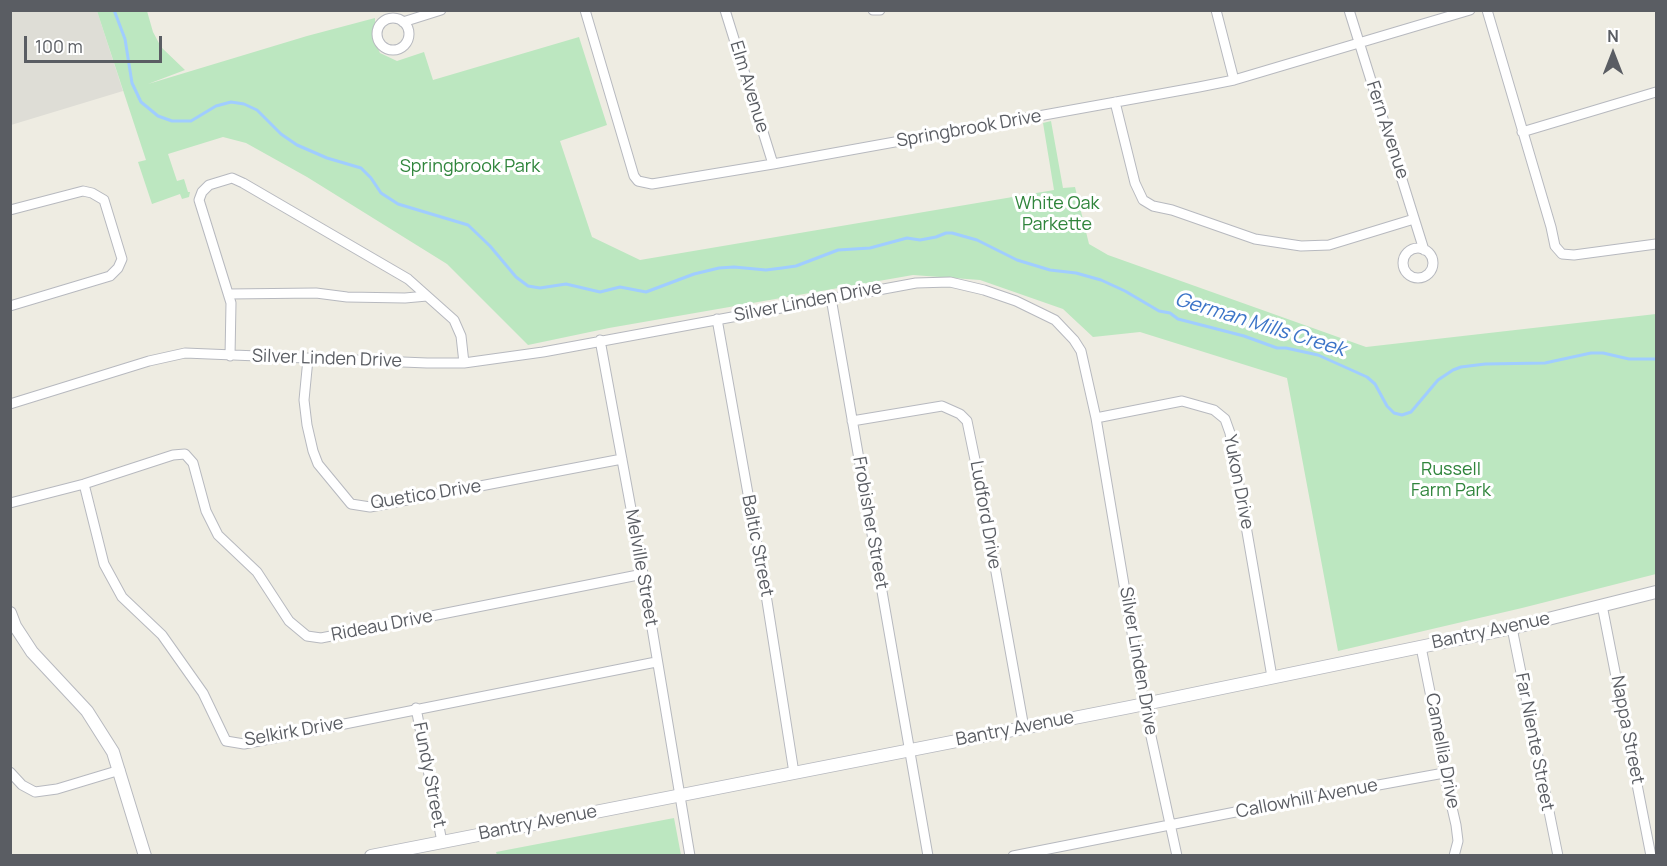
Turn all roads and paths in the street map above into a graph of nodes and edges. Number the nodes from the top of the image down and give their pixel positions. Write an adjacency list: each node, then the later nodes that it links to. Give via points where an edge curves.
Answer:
1 (441, 10): 10 (street)
2 (585, 10): 16 (street, Springbrook Drive, via 638,181 659,184)
3 (725, 10): 16 (street, Elm Avenue)
4 (873, 10): 5 (street)
5 (880, 10)
6 (1216, 10): 12 (street)
7 (1350, 10): 11 (street, Fern Avenue)
8 (1470, 10): 11 (street, Springbrook Drive)
9 (1487, 10): 15 (street)
10 (403, 22)
11 (1359, 43): 12 (street, Springbrook Drive); 18 (street, Fern Avenue)
12 (1234, 80): 14 (street, Springbrook Drive)
13 (1656, 92): 15 (street)
14 (1114, 102): 16 (street, Springbrook Drive); 18 (street, via 1135,183 1143,200 1153,206 1255,239 1301,246 1329,245)
15 (1522, 132): 19 (street, via 1555,246 1562,254)
16 (773, 164)
17 (10, 210): 24 (street, via 83,191 92,193 104,200 122,259 110,276)
18 (1414, 219): 20 (street, Fern Avenue)
19 (1656, 244)
20 (1424, 250)
21 (229, 294): 22 (street); 22 (street, via 199,200 209,185 232,178 394,270); 27 (street)
22 (427, 296): 29 (street, via 458,327)
23 (831, 298): 25 (street, Silver Linden Drive); 31 (street, Silver Linden Drive, via 916,283 951,282 1043,313 1055,320 1081,351); 32 (street, Frobisher Street)
24 (10, 306)
25 (717, 319): 26 (street, Silver Linden Drive); 50 (street, Baltic Street)
26 (600, 340): 29 (street, Silver Linden Drive); 33 (street, Melville Street)
27 (230, 356): 28 (street, Silver Linden Drive); 30 (street, Silver Linden Drive, via 185,353)
28 (308, 359): 29 (street, Silver Linden Drive); 33 (street, Quetico Drive, via 304,400 313,451 318,464 351,504 370,507)
29 (464, 363)
30 (10, 404)
31 (1096, 418): 43 (street, Yukon Drive, via 1182,401 1214,410 1225,419); 44 (street, Silver Linden Drive)
32 (852, 421): 46 (street, Ludford Drive, via 942,406 967,421); 47 (street, Frobisher Street)
33 (621, 459): 36 (street, Melville Street)
34 (84, 484): 35 (street, Rideau Drive); 36 (street, Rideau Drive, via 185,454 193,463 206,511 218,536 257,572 289,621 307,636 321,638); 45 (street, Selkirk Drive, via 104,564 122,597 162,635 203,693 226,741 244,744)
35 (10, 503)
36 (643, 574): 42 (street, Melville Street)
37 (1656, 592): 38 (street, Bantry Avenue)
38 (1602, 605): 40 (street, Bantry Avenue); 63 (street, Nappa Street)
39 (10, 614): 48 (street, via 32,652 104,735)
40 (1512, 628): 41 (street, Bantry Avenue); 62 (street, Far Niente Street)
41 (1421, 647): 43 (street, Bantry Avenue); 51 (street, Camellia Drive)
42 (656, 662): 45 (street, Selkirk Drive); 52 (street, Melville Street)
43 (1272, 677): 44 (street, Bantry Avenue)
44 (1144, 704): 46 (street, Bantry Avenue); 53 (street, Silver Linden Drive)
45 (416, 708): 54 (street, Fundy Street)
46 (1024, 728): 47 (street, Bantry Avenue)
47 (910, 749): 50 (street, Bantry Avenue); 58 (street, Frobisher Street)
48 (120, 770): 49 (street, via 35,792); 55 (street)
49 (10, 772)
50 (794, 773): 52 (street, Bantry Avenue)
51 (1444, 773): 53 (street, Callowhill Avenue); 61 (street, Camellia Drive, via 1458,834)
52 (680, 796): 54 (street, Bantry Avenue); 57 (street, Melville Street)
53 (1171, 825): 59 (street, Callowhill Avenue); 60 (street, Silver Linden Drive)
54 (442, 842): 56 (street, Bantry Avenue)
55 (145, 855)
56 (371, 855)
57 (690, 855)
58 (928, 855)
59 (1013, 855)
60 (1177, 855)
61 (1454, 855)
62 (1558, 855)
63 (1651, 855)

